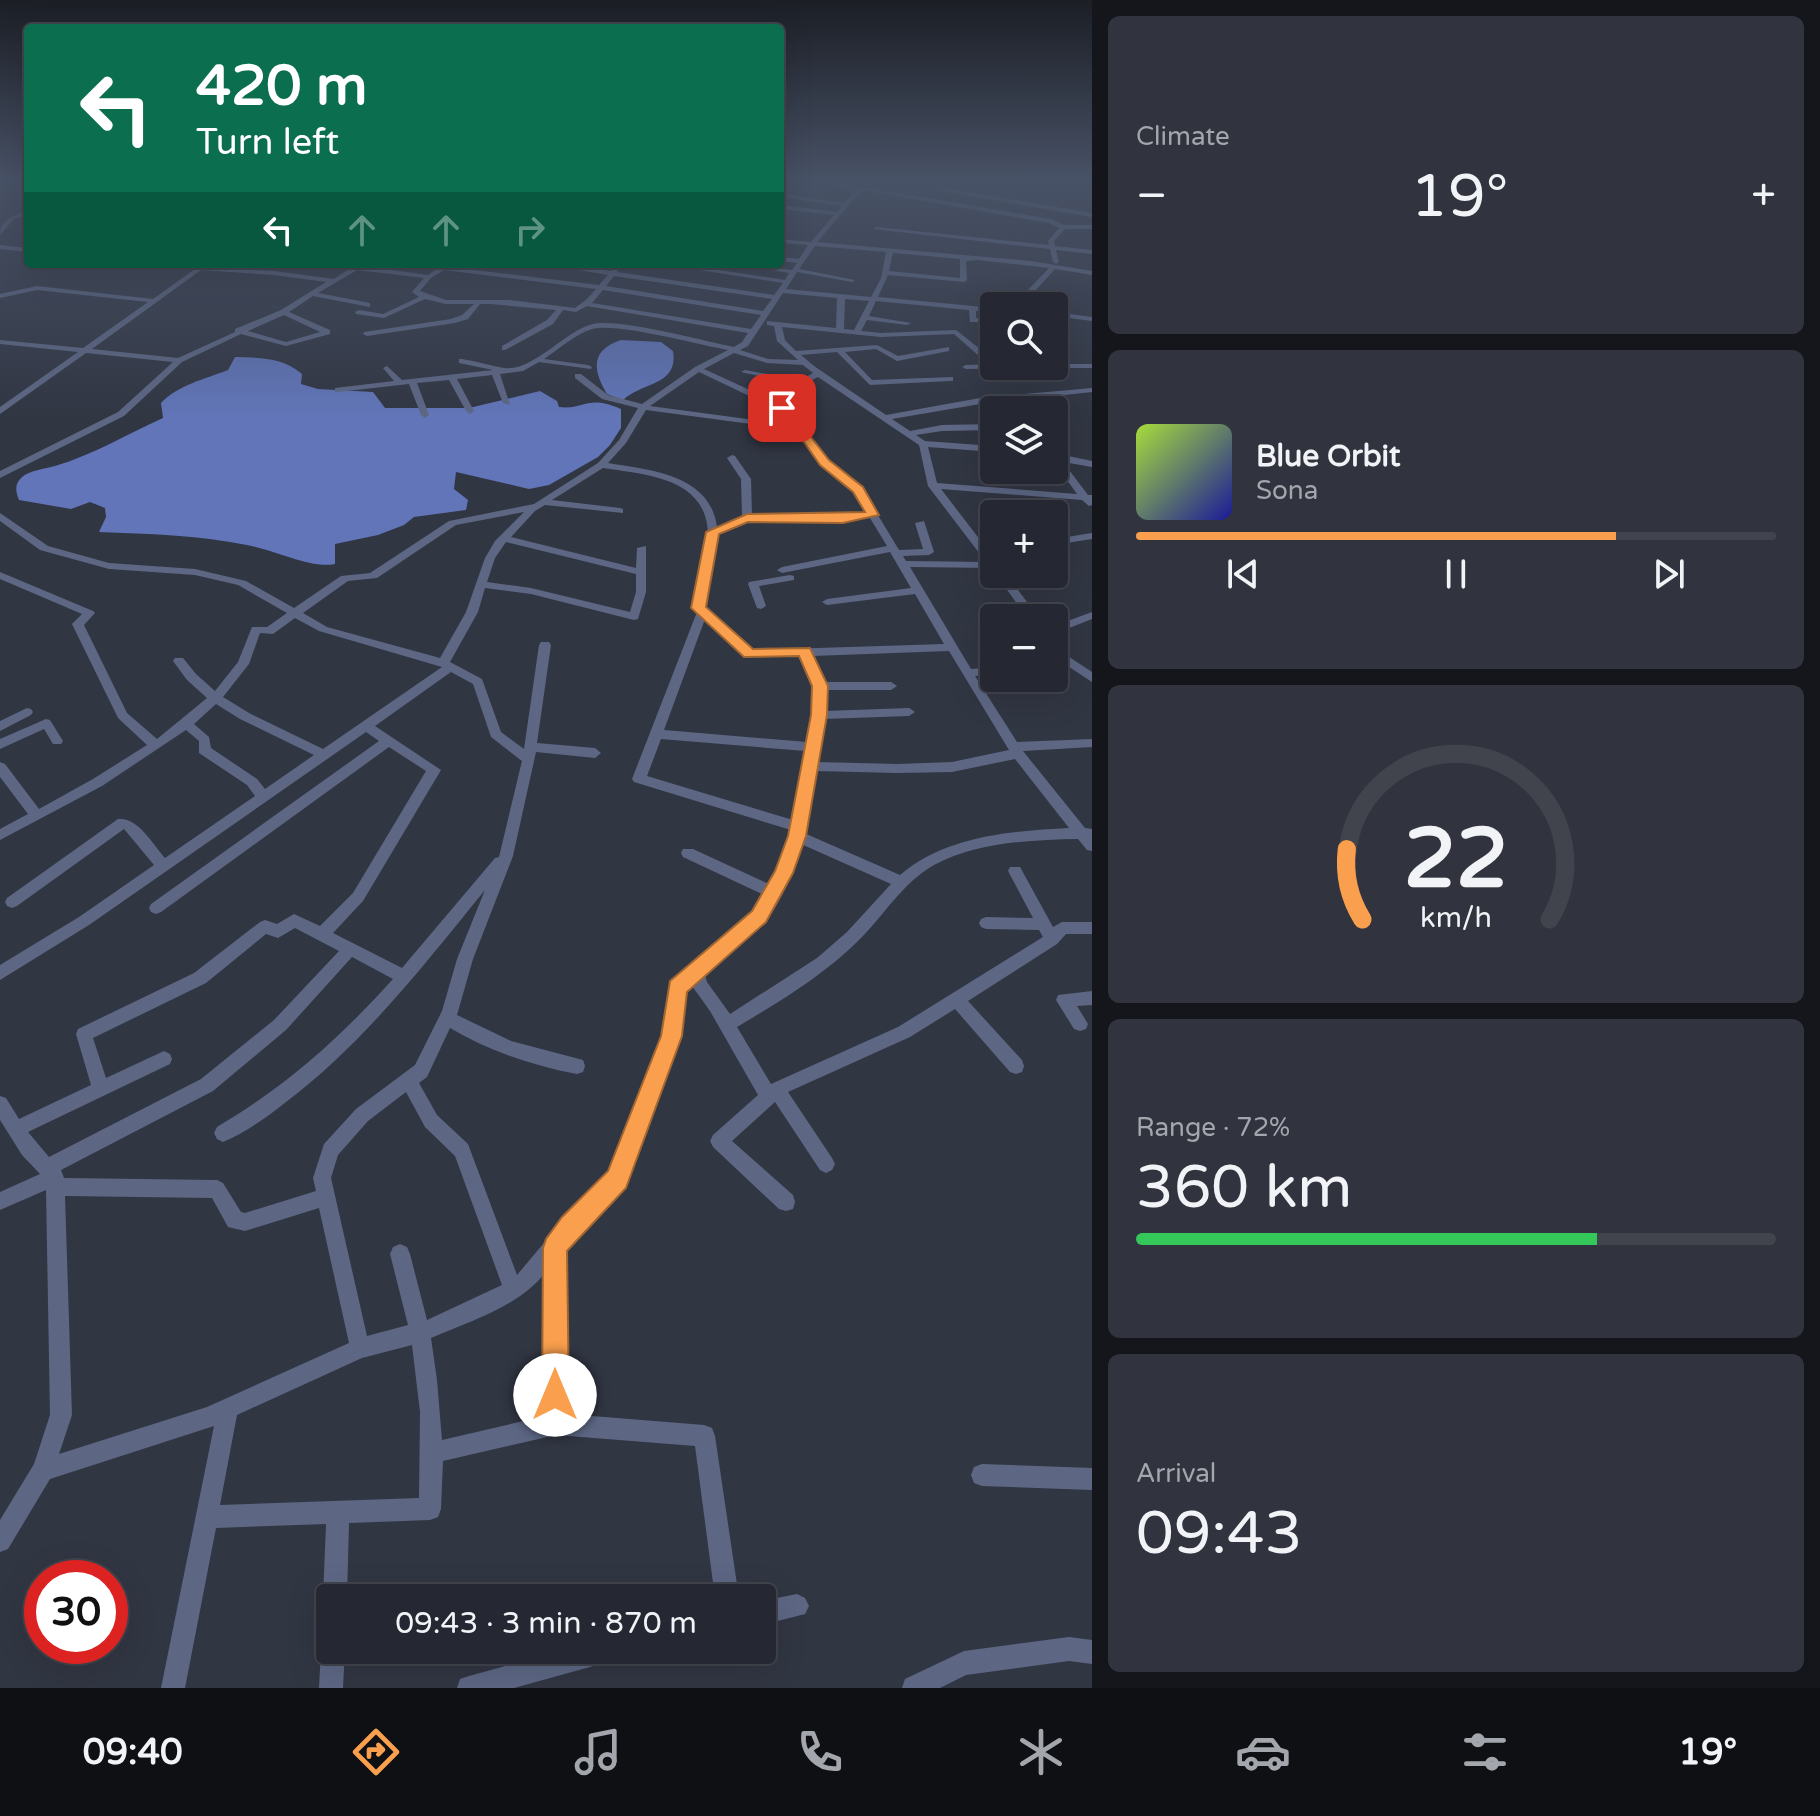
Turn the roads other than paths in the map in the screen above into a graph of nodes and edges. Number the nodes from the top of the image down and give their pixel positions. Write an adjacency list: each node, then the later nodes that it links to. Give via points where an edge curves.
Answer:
1 (788, 260): 8 (street)
2 (888, 260): 28 (street)
3 (963, 260): 30 (street, via 964,280)
4 (973, 260): 9 (street)
5 (990, 260): 9 (street)
6 (994, 260): 9 (street)
7 (1053, 260): 9 (street)
8 (801, 261): 24 (street)
9 (1054, 266): 23 (street); 36 (street)
10 (182, 268): 22 (street)
11 (282, 268): 25 (street)
12 (355, 268): 33 (street)
13 (371, 268): 29 (street)
14 (443, 268): 29 (street)
15 (459, 268): 26 (street)
16 (495, 268): 26 (street)
17 (575, 268): 27 (street)
18 (616, 268): 27 (street)
19 (661, 268): 31 (street)
20 (692, 268): 34 (street)
21 (771, 268): 24 (street)
22 (198, 270): 25 (street); 42 (street)
23 (1092, 270)
24 (795, 271): 32 (street); 34 (street)
25 (274, 273): 33 (street)
26 (491, 273): 35 (street)
27 (611, 273): 31 (street); 35 (street)
28 (885, 273): 30 (street); 43 (street)
29 (429, 277): 40 (street, via 415,290)
30 (920, 277): 45 (street)
31 (652, 278): 38 (street)
32 (852, 280)
33 (332, 281): 37 (street)
34 (788, 282): 38 (street)
35 (599, 288): 44 (street); 54 (street)
36 (1030, 292)
37 (313, 294): 46 (street); 51 (street)
38 (781, 294): 41 (street); 54 (street)
39 (0, 296): 42 (street, via 37,288)
40 (424, 297): 47 (street); 52 (street, via 384,316)
41 (841, 298): 43 (street); 60 (street)
42 (155, 301): 68 (street)
43 (873, 301): 45 (street); 55 (street)
44 (586, 304): 48 (street, via 576,310); 62 (street)
45 (921, 304): 49 (street)
46 (367, 305)
47 (477, 305): 48 (street, via 499,301); 64 (street, via 452,321)
48 (561, 308): 67 (street, via 550,322)
49 (972, 308): 50 (street); 57 (street, via 973,320)
50 (980, 309)
51 (284, 312): 61 (street); 61 (street, via 327,332 286,344)
52 (359, 312)
53 (1068, 313): 56 (street)
54 (764, 318): 59 (street); 62 (street)
55 (866, 318): 58 (street); 63 (street)
56 (1092, 319)
57 (980, 321)
58 (907, 323)
59 (778, 325): 60 (street); 73 (street, via 781,341)
60 (840, 329): 63 (street)
61 (237, 331): 75 (street)
62 (754, 332): 70 (street)
63 (857, 332): 72 (street, via 956,332)
64 (367, 334)
65 (0, 342): 66 (street)
66 (19, 344): 68 (street); 74 (street)
67 (505, 348)
68 (89, 349): 75 (street); 101 (street)
69 (946, 349): 71 (street, via 897,359 877,347)
70 (734, 350): 77 (street, via 597,325); 78 (street, via 767,361); 85 (street)
71 (840, 351): 73 (street); 86 (street, via 870,383 950,379)
72 (980, 352)
73 (795, 353): 78 (street)
74 (0, 356)
75 (179, 360): 114 (street, via 121,414)
76 (462, 361): 87 (street)
77 (542, 361): 81 (street); 87 (street)
78 (805, 363): 89 (street)
79 (1068, 366): 80 (street)
80 (1092, 366)
81 (588, 367)
82 (966, 367): 83 (street)
83 (980, 367)
84 (387, 368): 94 (street)
85 (698, 369): 100 (street); 120 (street, via 782,408 824,462 858,489)
86 (939, 370)
87 (512, 371): 90 (street)
88 (745, 372): 89 (street, via 802,383)
89 (819, 373): 104 (street)
90 (496, 374): 92 (street); 99 (street)
91 (578, 376): 100 (street, via 601,395)
92 (453, 379): 93 (street); 102 (street)
93 (413, 383): 94 (street); 103 (street)
94 (401, 384): 95 (street)
95 (338, 390)
96 (1092, 390): 97 (street)
97 (1029, 396)
98 (980, 402): 104 (street)
99 (507, 403)
100 (643, 407): 105 (street); 113 (street)
101 (0, 411)
102 (470, 411)
103 (425, 415)
104 (887, 417): 107 (street)
105 (762, 424)
106 (980, 426): 107 (street)
107 (909, 434): 108 (street)
108 (923, 444): 109 (street); 116 (street)
109 (980, 446)
110 (732, 458): 122 (street, via 746,479)
111 (1068, 460): 112 (street)
112 (1092, 464)
113 (601, 465): 118 (street); 124 (street, via 672,478 695,490 708,503)
114 (0, 475)
115 (1068, 475): 117 (street)
116 (933, 486): 117 (street); 128 (street)
117 (1090, 501)
118 (540, 504): 119 (street); 126 (street); 140 (street, via 453,523 373,576 345,578)
119 (620, 511)
120 (873, 515): 122 (street); 130 (street)
121 (0, 516): 140 (street, via 44,548 109,566 209,574 242,583)
122 (747, 518): 124 (street)
123 (920, 523): 130 (street, via 929,552)
124 (712, 532): 139 (street, via 701,586)
125 (1092, 536): 127 (street)
126 (504, 538): 133 (street); 135 (street)
127 (1068, 540)
128 (980, 545)
129 (642, 548): 133 (street)
130 (893, 551): 132 (street); 138 (street, via 782,570 790,578 753,584)
131 (980, 561): 132 (street)
132 (901, 564): 136 (street)
133 (641, 572): 135 (street, via 639,604 630,618 531,591)
134 (0, 575): 168 (street, via 89,613 78,624 105,683 122,715)
135 (481, 584): 148 (street)
136 (917, 590): 137 (street); 144 (street)
137 (827, 602)
138 (761, 606)
139 (702, 612): 145 (street, via 750,654); 163 (street)
140 (292, 614): 148 (street, via 323,629); 156 (street, via 269,631 256,629 243,663)
141 (1092, 615): 142 (street)
142 (1068, 624)
143 (545, 645): 171 (street)
144 (952, 647): 145 (street); 152 (street)
145 (804, 651): 154 (street)
146 (179, 661): 156 (street)
147 (1068, 662): 150 (street)
148 (447, 665): 161 (street); 171 (street, via 478,682 490,727 502,742)
149 (1068, 665): 150 (street)
150 (1072, 665): 153 (street)
151 (980, 672): 152 (street)
152 (967, 673): 170 (street)
153 (1092, 678)
154 (820, 686): 155 (street); 159 (street)
155 (891, 686)
156 (213, 698): 160 (street); 173 (street)
157 (27, 712): 162 (street)
158 (909, 712): 159 (street)
159 (819, 715): 169 (street)
160 (186, 724): 168 (street); 176 (street, via 205,740 204,750 252,782)
161 (366, 726): 164 (street); 173 (street)
162 (0, 727)
163 (657, 734): 169 (street); 178 (street, via 639,779)
164 (389, 740): 188 (street); 192 (street, via 433,773 358,897)
165 (57, 741): 167 (street, via 46,723)
166 (1092, 743): 170 (street)
167 (0, 744)
168 (155, 745): 177 (street)
169 (811, 747): 174 (street)
170 (1016, 750): 174 (street, via 953,767); 180 (street)
171 (528, 752): 172 (street); 182 (street)
172 (595, 753)
173 (324, 755): 176 (street)
174 (808, 766): 178 (street)
175 (1, 769): 177 (street)
176 (264, 797): 183 (street)
177 (37, 816): 179 (street)
178 (798, 832): 185 (street); 186 (street)
179 (0, 835)
180 (1089, 837): 185 (street, via 977,844 940,855)
181 (688, 853): 186 (street)
182 (506, 856): 196 (street); 199 (street)
183 (163, 866): 187 (street, via 123,823); 195 (street)
184 (1015, 871): 191 (street)
185 (901, 882): 201 (street, via 853,937 821,964)
186 (774, 893): 194 (street, via 745,932)
187 (12, 902)
188 (156, 908)
189 (986, 923): 191 (street)
190 (1092, 928): 191 (street)
191 (1048, 932): 197 (street)
192 (322, 935): 193 (street); 206 (street, via 294,920 278,932 265,926 200,978 84,1034)
193 (349, 950): 196 (street); 212 (street, via 280,1025 207,1085)
194 (696, 972): 201 (street); 216 (street, via 678,988 671,1036 617,1179)
195 (0, 973)
196 (404, 977): 210 (street, via 274,1105)
197 (955, 998): 204 (street); 207 (street, via 904,1032)
198 (1092, 998): 200 (street, via 1064,1000)
199 (447, 1018): 203 (street, via 498,1043); 205 (street, via 421,1071)
200 (1080, 1024)
201 (726, 1025): 207 (street)
202 (164, 1059): 206 (street)
203 (577, 1066)
204 (1016, 1066)
205 (409, 1081): 213 (street, via 362,1115 330,1150 322,1178); 218 (street, via 431,1121 462,1150)
206 (101, 1089): 209 (street)
207 (772, 1093): 211 (street); 215 (street, via 719,1141)
208 (1, 1108): 209 (street)
209 (16, 1129): 212 (street)
210 (223, 1133)
211 (826, 1164)
212 (52, 1177): 213 (street, via 217,1189 235,1220 245,1222); 214 (street); 224 (street, via 61,1415)
213 (326, 1197): 220 (street)
214 (0, 1201)
215 (786, 1202)
216 (555, 1248): 218 (street); 222 (street)
217 (400, 1254): 219 (street)
218 (513, 1289): 219 (street)
219 (422, 1332): 220 (street); 223 (street)
220 (360, 1348): 221 (street)
221 (228, 1408): 224 (street); 228 (street)
222 (556, 1424): 223 (street); 231 (street, via 704,1436)
223 (431, 1453): 227 (street, via 430,1509)
224 (43, 1470): 229 (street)
225 (982, 1475): 226 (street)
226 (1092, 1479)
227 (338, 1513): 228 (street); 230 (street)
228 (207, 1517): 237 (street)
229 (0, 1541)
230 (335, 1584)
231 (725, 1584)
232 (797, 1606): 233 (street)
233 (776, 1610)
234 (1091, 1654): 240 (street, via 1069,1649 964,1663)
235 (332, 1664): 238 (street)
236 (557, 1664): 239 (street)
237 (173, 1688)
238 (331, 1688)
239 (469, 1688)
240 (914, 1688)

